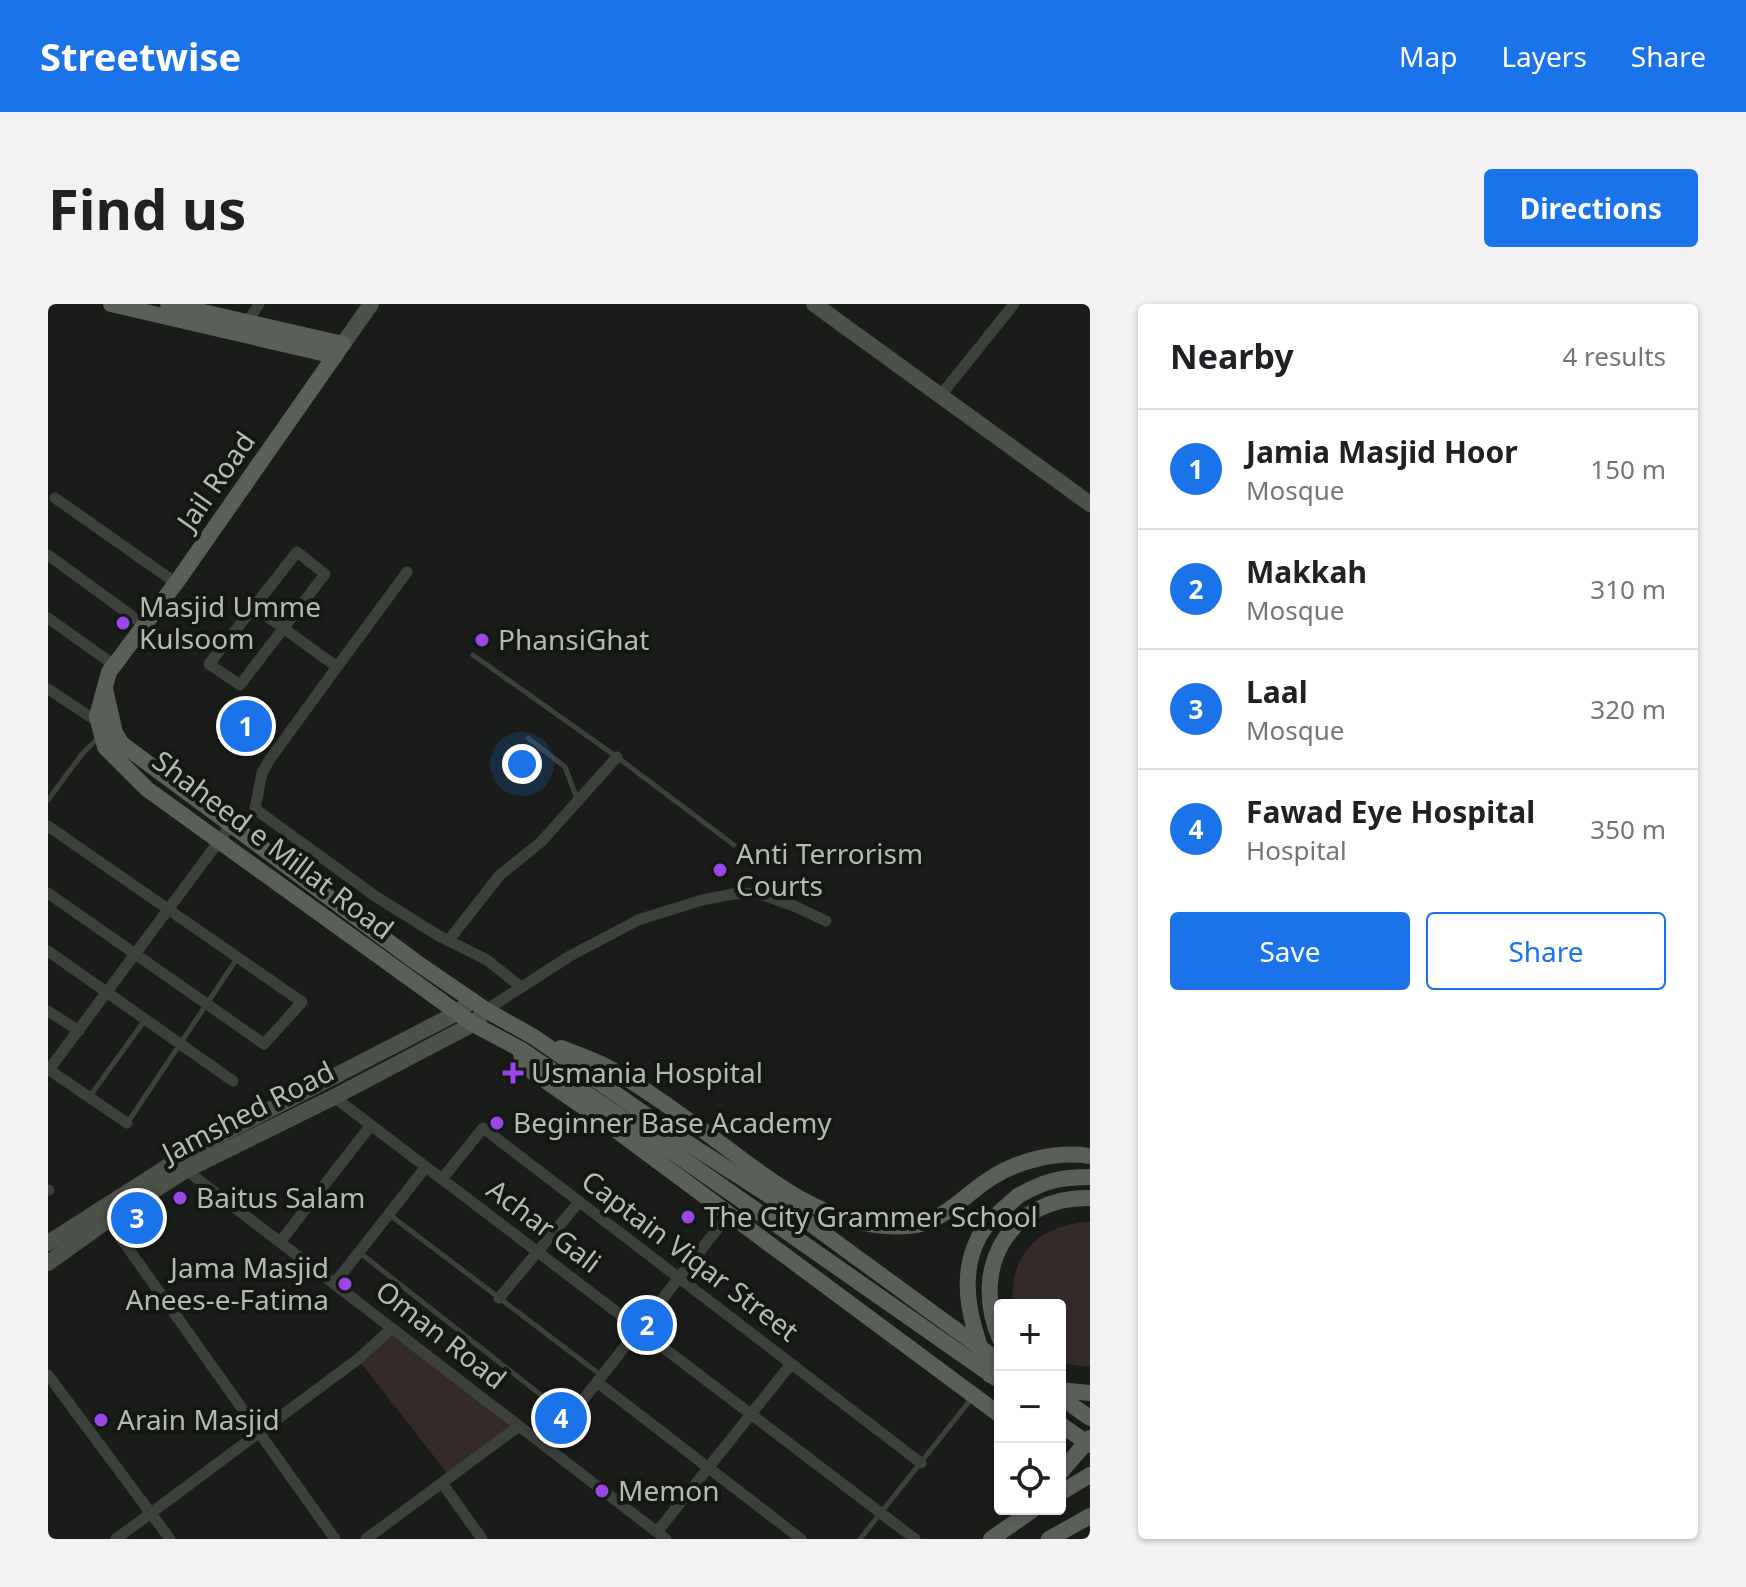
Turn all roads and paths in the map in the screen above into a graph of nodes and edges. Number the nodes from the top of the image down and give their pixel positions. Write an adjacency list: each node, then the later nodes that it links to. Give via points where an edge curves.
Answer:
1 (111, 304): 7 (main road)
2 (168, 304): 8 (main road)
3 (259, 304): 8 (street)
4 (371, 304): 9 (main road, Jail Road)
5 (814, 304): 10 (main road)
6 (1014, 304): 10 (street)
7 (151, 309): 8 (main road)
8 (243, 327): 9 (main road)
9 (339, 350): 15 (main road, Jail Road)
10 (941, 395): 12 (main road)
11 (55, 498): 15 (street)
12 (1090, 504)
13 (48, 555): 18 (street)
14 (407, 572): 22 (street)
15 (176, 583): 18 (main road, Jail Road)
16 (254, 607): 19 (street); 19 (street, via 297,552 325,574); 19 (street, via 209,664 240,685)
17 (48, 618): 21 (street)
18 (144, 625): 21 (main road, Jail Road)
19 (284, 630): 22 (street)
20 (473, 655): 27 (lane)
21 (114, 665): 23 (main road, Jail Road)
22 (337, 667): 37 (street, via 266,766 255,809 375,896)
23 (105, 687): 25 (main road, via 97,716); 30 (main road, Shaheed e Millat Road, via 122,744)
24 (48, 689): 25 (street)
25 (100, 728): 28 (lane); 32 (main road, Shaheed e Millat Road, via 105,747 147,789)
26 (528, 738): 29 (lane, via 565,767)
27 (617, 757): 29 (street); 33 (lane)
28 (48, 800)
29 (578, 802): 37 (street, via 500,875)
30 (231, 825): 32 (street); 46 (main road, Shaheed e Millat Road)
31 (48, 826): 35 (street)
32 (220, 841): 35 (street); 45 (main road, Shaheed e Millat Road)
33 (734, 845)
34 (48, 893): 39 (street)
35 (169, 910): 39 (street); 40 (street)
36 (826, 921): 41 (street, via 757,893 702,900 638,920)
37 (448, 941): 41 (street, via 487,960)
38 (48, 951): 42 (street)
39 (137, 954): 42 (street); 43 (street)
40 (238, 957): 43 (lane); 43 (street, via 302,1002 264,1044)
41 (521, 987): 46 (street)
42 (109, 991): 47 (street); 48 (street)
43 (208, 1005): 50 (lane)
44 (48, 1011): 48 (street)
45 (457, 1013): 46 (main road, Jamshed Road); 69 (main road, Jamshed Road, via 203,1144)
46 (478, 1013): 49 (main road); 51 (main road, Shaheed e Millat Road); 55 (main road, Jamshed Road)
47 (147, 1018): 50 (street); 54 (lane)
48 (79, 1031): 52 (street)
49 (534, 1037): 58 (main road, via 603,1065 815,1209 846,1221 911,1226 936,1218 1013,1166 1046,1157); 80 (main road, via 793,1211)
50 (182, 1044): 53 (street); 56 (lane)
51 (520, 1049): 66 (main road, via 524,1066); 81 (main road, Shaheed e Millat Road)
52 (48, 1070): 54 (street)
53 (233, 1081)
54 (89, 1097): 56 (street)
55 (334, 1097): 57 (street, Achar Gali); 60 (main road, Jamshed Road)
56 (127, 1123)
57 (371, 1125): 59 (street, Achar Gali); 68 (street)
58 (1090, 1156)
59 (425, 1168): 62 (street, Achar Gali); 65 (street)
60 (186, 1170): 67 (main road, Jamshed Road); 68 (street, Oman Road)
61 (1090, 1177): 82 (main road, bridge, via 1039,1184 1018,1196 979,1236 968,1289 970,1319)
62 (442, 1179): 64 (street, Captain Viqar Street, via 483,1128); 70 (street, Achar Gali)
63 (1090, 1198): 76 (main road, via 1054,1202 1015,1223 990,1273)
64 (579, 1202): 70 (street); 73 (street, Captain Viqar Street)
65 (389, 1214): 71 (street); 75 (lane)
66 (729, 1214): 73 (street); 87 (main road)
67 (108, 1220): 72 (main road, Jamshed Road); 95 (street)
68 (280, 1242): 74 (street, Oman Road)
69 (48, 1243)
70 (537, 1251): 75 (street); 78 (street, Achar Gali)
71 (359, 1252): 74 (street); 91 (lane)
72 (48, 1263)
73 (678, 1278): 78 (street); 79 (street, Captain Viqar Street)
74 (334, 1284): 77 (street, Oman Road)
75 (499, 1298): 84 (lane)
76 (994, 1322)
77 (392, 1328): 93 (street, Oman Road); 95 (street)
78 (639, 1328): 84 (street); 90 (street, Achar Gali)
79 (791, 1364): 90 (street); 99 (street, Captain Viqar Street)
80 (994, 1371)
81 (994, 1371)
82 (996, 1371)
83 (48, 1375): 105 (street)
84 (600, 1379): 91 (street); 101 (street)
85 (1066, 1391): 86 (main road)
86 (1090, 1393)
87 (975, 1394): 89 (main road); 99 (lane)
88 (1066, 1401): 92 (main road)
89 (994, 1410)
90 (751, 1414): 101 (street); 106 (street, Achar Gali)
91 (569, 1417): 98 (street)
92 (1090, 1418)
93 (519, 1426): 98 (street, Oman Road); 103 (street)
94 (1066, 1428): 97 (main road, bridge)
95 (259, 1432): 105 (street); 112 (street)
96 (1090, 1438): 100 (main road)
97 (1090, 1445)
98 (546, 1447): 109 (street, Oman Road)
99 (921, 1463): 106 (lane)
100 (1066, 1466)
101 (708, 1468): 109 (street); 115 (street)
102 (1090, 1475): 104 (main road)
103 (442, 1483): 113 (street); 114 (street)
104 (1066, 1489)
105 (151, 1513): 110 (street); 111 (street)
106 (881, 1513): 116 (lane); 117 (street, Achar Gali)
107 (1010, 1515): 118 (main road)
108 (1090, 1516): 119 (main road)
109 (662, 1536)
110 (116, 1539)
111 (170, 1539)
112 (335, 1539)
113 (366, 1539)
114 (482, 1539)
115 (801, 1539)
116 (860, 1539)
117 (915, 1539)
118 (988, 1539)
119 (1049, 1539)

